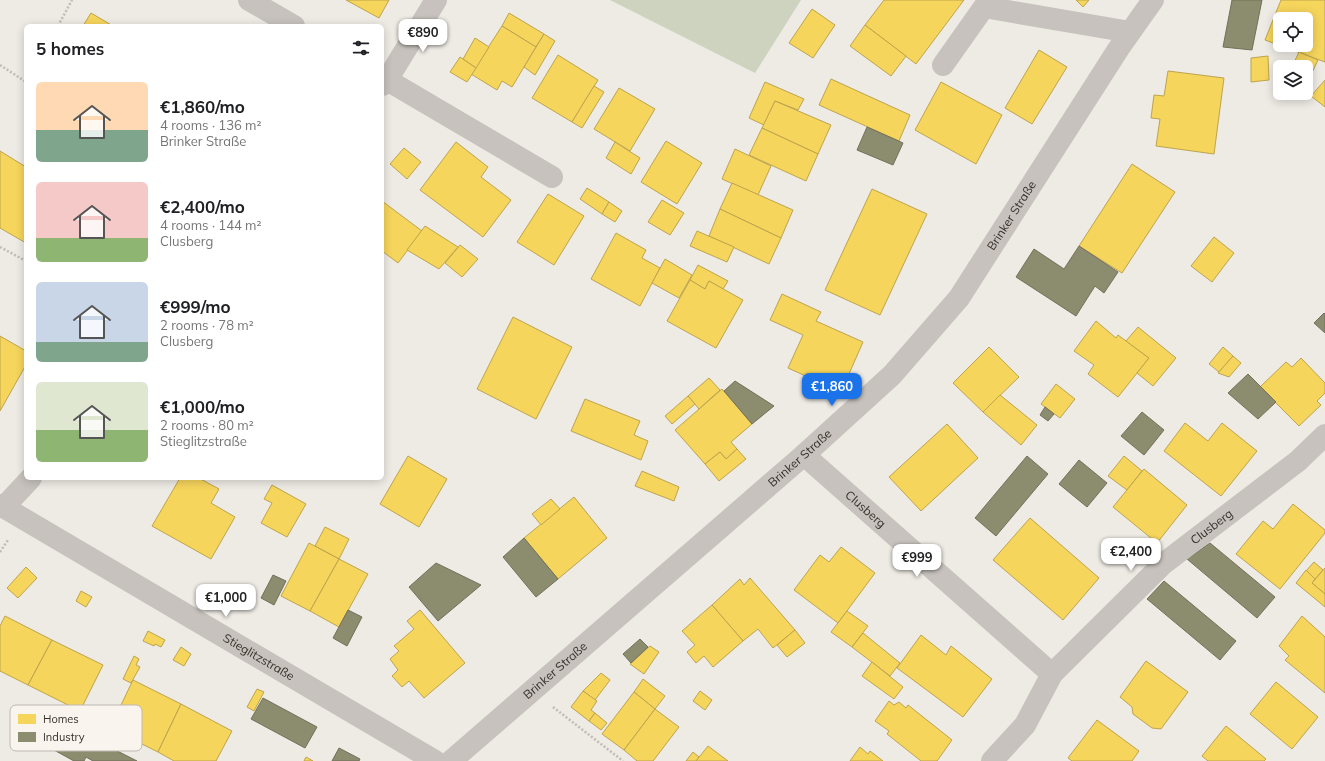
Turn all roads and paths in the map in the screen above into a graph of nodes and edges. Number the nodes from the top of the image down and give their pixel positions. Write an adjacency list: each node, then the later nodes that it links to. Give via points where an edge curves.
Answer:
1 (72, 0): 5 (path)
2 (249, 0): 6 (street)
3 (436, 0): 10 (street)
4 (1153, 0): 7 (street, Brinker Straße)
5 (59, 24)
6 (291, 24)
7 (1130, 32): 9 (street, via 984,7); 16 (street, Brinker Straße, via 959,298 892,375)
8 (0, 65): 11 (path)
9 (943, 65)
10 (384, 80): 12 (street)
11 (24, 81)
12 (552, 177)
13 (0, 247): 14 (path)
14 (24, 260)
15 (1325, 435): 19 (street, Clusberg, via 1298,461 1164,564)
16 (804, 455): 19 (street, Clusberg); 20 (street, Brinker Straße)
17 (29, 480): 18 (street)
18 (2, 506): 21 (street, Stieglitzstraße)
19 (1052, 674): 24 (street, Clusberg, via 1025,725)
20 (532, 691): 22 (street, Brinker Straße); 23 (path)
21 (435, 761)
22 (451, 761)
23 (623, 761)
24 (992, 761)

